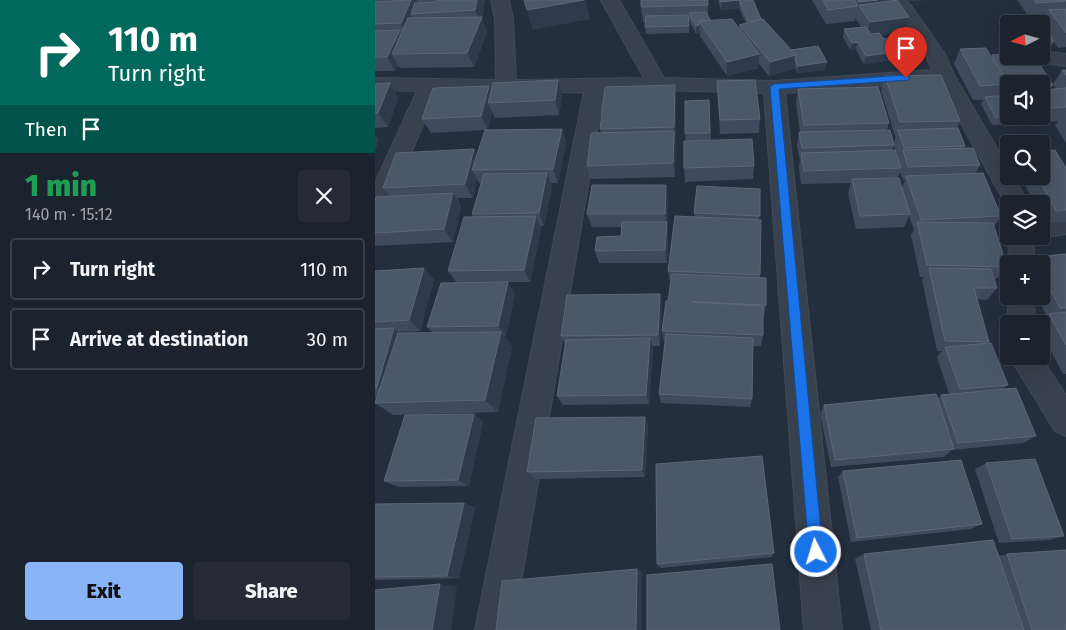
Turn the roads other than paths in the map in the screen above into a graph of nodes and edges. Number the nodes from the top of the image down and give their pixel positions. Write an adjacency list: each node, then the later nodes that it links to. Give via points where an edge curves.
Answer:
1 (500, 0): 11 (street, via 504,19)
2 (610, 0): 9 (street)
3 (898, 0): 6 (street, via 944,54)
4 (1050, 57): 5 (street)
5 (1066, 60)
6 (944, 75): 12 (street); 13 (street)
7 (375, 84): 8 (street)
8 (430, 84): 11 (street); 14 (street)
9 (657, 84): 10 (street); 12 (street)
10 (595, 85): 11 (street); 19 (street)
11 (506, 86)
12 (774, 87): 20 (street)
13 (1012, 195)
14 (375, 209)
15 (1066, 225): 16 (street)
16 (1050, 227)
17 (1029, 365): 18 (street)
18 (1066, 421)
19 (494, 630)
20 (823, 630)

